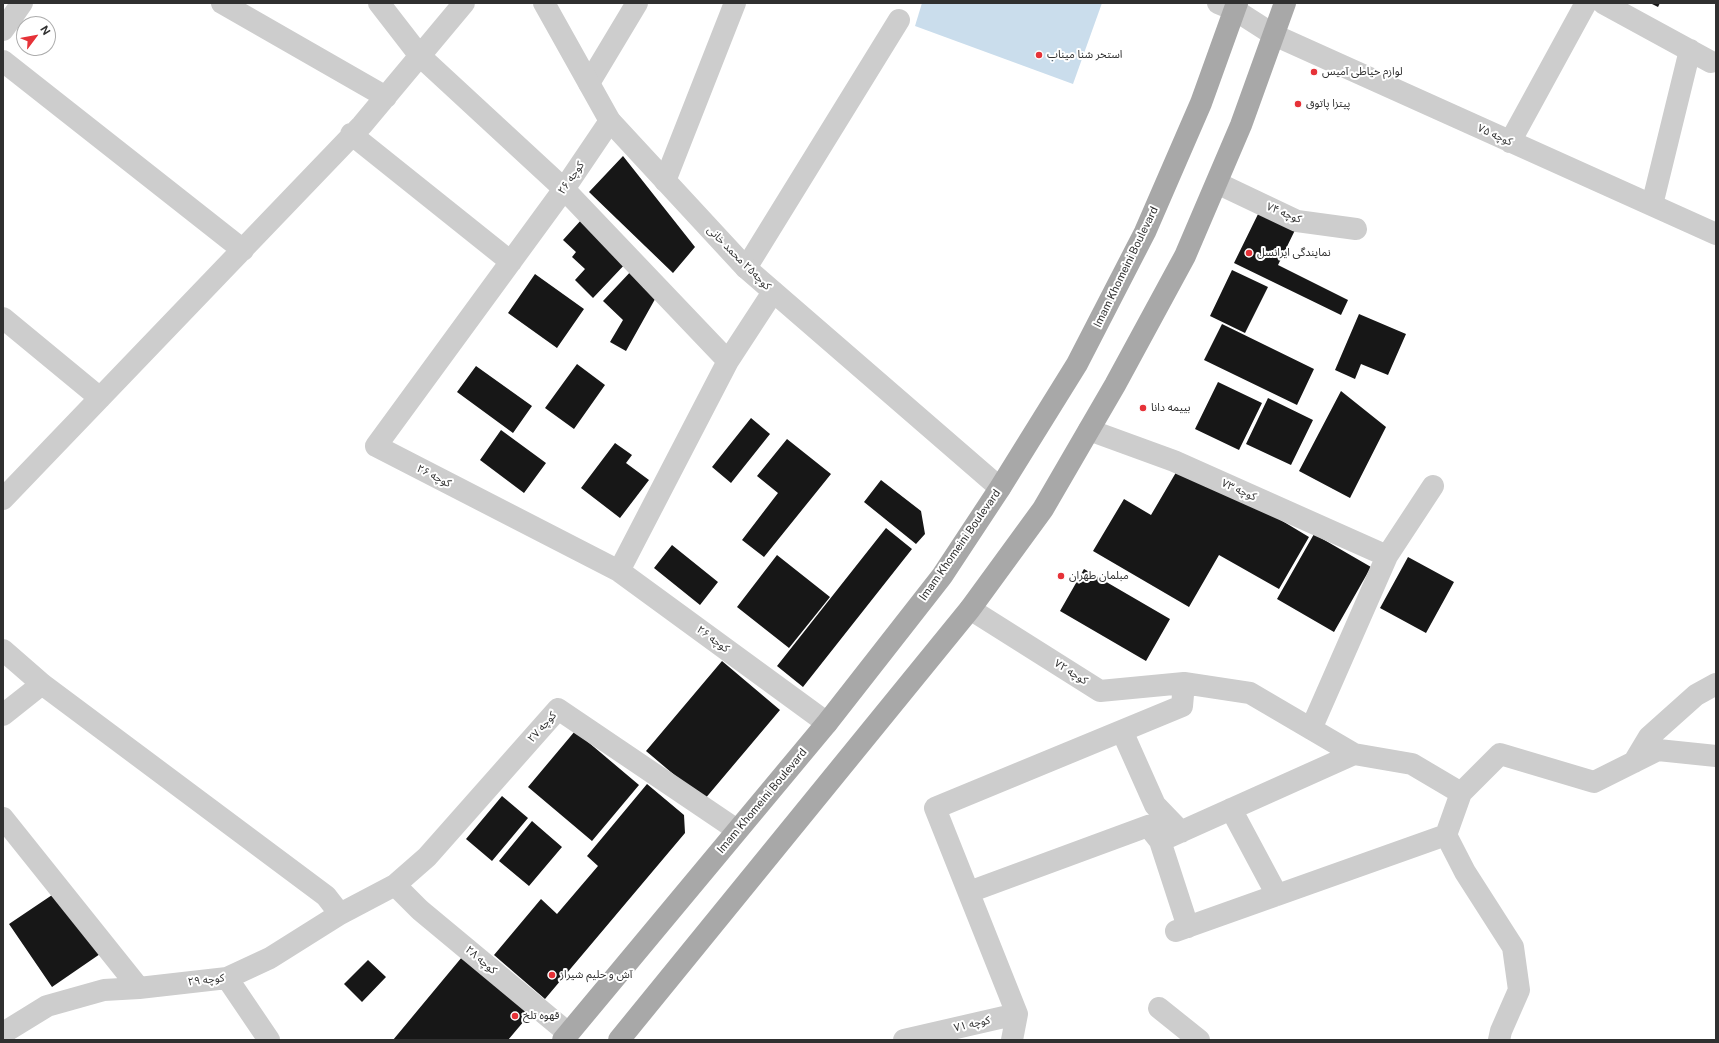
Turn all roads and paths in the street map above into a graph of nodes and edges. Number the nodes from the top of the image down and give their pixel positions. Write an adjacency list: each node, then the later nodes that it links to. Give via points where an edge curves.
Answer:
1 (22, 3): 13 (street)
2 (222, 3): 20 (street)
3 (379, 3): 16 (street)
4 (464, 3): 16 (street)
5 (544, 3): 19 (street, کوچه۲۵ محمد خانی)
6 (637, 3): 19 (street)
7 (735, 3): 24 (street)
8 (1285, 3): 14 (main road)
9 (1586, 3): 23 (street)
10 (1603, 3): 15 (street)
11 (1230, 6): 14 (street, کوچه ۷۵); 39 (main road, Imam Khomeini Boulevard, via 1201,103 1145,232 1077,364)
12 (899, 20): 32 (street)
13 (3, 30)
14 (1274, 35): 23 (street, کوچه ۷۵); 25 (main road)
15 (1690, 50): 18 (street); 27 (street)
16 (420, 56): 20 (street); 26 (street)
17 (3, 61): 30 (street)
18 (1711, 62)
19 (589, 83): 21 (street, کوچه۲۵ محمد خانی)
20 (386, 97): 22 (street)
21 (610, 121): 24 (street, کوچه۲۵ محمد خانی); 26 (street, کوچه ۲۶)
22 (351, 134): 30 (street); 31 (street)
23 (1510, 142): 27 (street, کوچه ۷۵)
24 (665, 181): 32 (street, کوچه۲۵ محمد خانی)
25 (1217, 183): 28 (street, کوچه ۷۴, via 1297,221); 37 (main road, via 1185,256)
26 (564, 189): 31 (street, کوچه ۲۶); 35 (street)
27 (1652, 205): 29 (street, کوچه ۷۵)
28 (1356, 229)
29 (1716, 234)
30 (243, 250): 36 (street)
31 (511, 262): 42 (street, کوچه ۲۶, via 376,446)
32 (746, 268): 33 (street, کوچه۲۵ محمد خانی)
33 (773, 292): 35 (street); 39 (street, کوچه۲۵ محمد خانی)
34 (3, 318): 36 (street)
35 (728, 360): 42 (street)
36 (100, 398): 40 (street)
37 (1089, 430): 41 (street, کوچه ۷۳, via 1174,461); 43 (main road, via 1043,509)
38 (1433, 486): 41 (street)
39 (1000, 488): 49 (main road, Imam Khomeini Boulevard, via 942,576)
40 (3, 499)
41 (1387, 556): 50 (street)
42 (619, 571): 49 (street, کوچه ۲۶)
43 (970, 610): 45 (street, کوچه ۷۲, via 1100,691); 73 (main road)
44 (3, 650): 46 (street)
45 (1184, 683): 50 (street, کوچه ۷۲, via 1250,693); 51 (street, via 1182,706)
46 (42, 684): 48 (street); 65 (street, via 326,896)
47 (1716, 684): 54 (street, via 1696,695 1649,737)
48 (3, 715)
49 (827, 723): 58 (main road, Imam Khomeini Boulevard)
50 (1311, 729): 52 (street, کوچه ۷۲)
51 (1122, 731): 59 (street, via 1155,804); 63 (street, via 935,808)
52 (1354, 754): 55 (street, via 1412,764); 56 (street)
53 (1716, 756): 54 (street, via 1658,750)
54 (1634, 762): 55 (street, via 1594,782 1500,754)
55 (1461, 793): 60 (street)
56 (1231, 809): 59 (street); 64 (street)
57 (3, 818): 67 (street)
58 (737, 830): 62 (street, کوچه ۲۷, via 558,709 427,857); 71 (main road, Imam Khomeini Boulevard)
59 (1181, 832): 61 (street)
60 (1446, 835): 64 (street); 77 (street, via 1465,872 1513,946 1520,990)
61 (1160, 841): 63 (street, via 1148,826); 64 (street, via 1182,929)
62 (395, 885): 65 (street, کوچه ۲۹); 71 (street, کوچه ۲۸)
63 (969, 892): 69 (street)
64 (1277, 895)
65 (340, 914): 66 (street, کوچه ۲۹, via 270,958)
66 (227, 978): 67 (street, کوچه ۲۹); 72 (street)
67 (139, 988): 70 (street, کوچه ۲۹, via 104,990 47,1006)
68 (1159, 1008): 76 (street)
69 (1018, 1014): 74 (street, کوچه ۷۱); 75 (street)
70 (4, 1030)
71 (565, 1037)
72 (269, 1040)
73 (619, 1040)
74 (904, 1040)
75 (1012, 1040)
76 (1199, 1040)
77 (1499, 1040)

